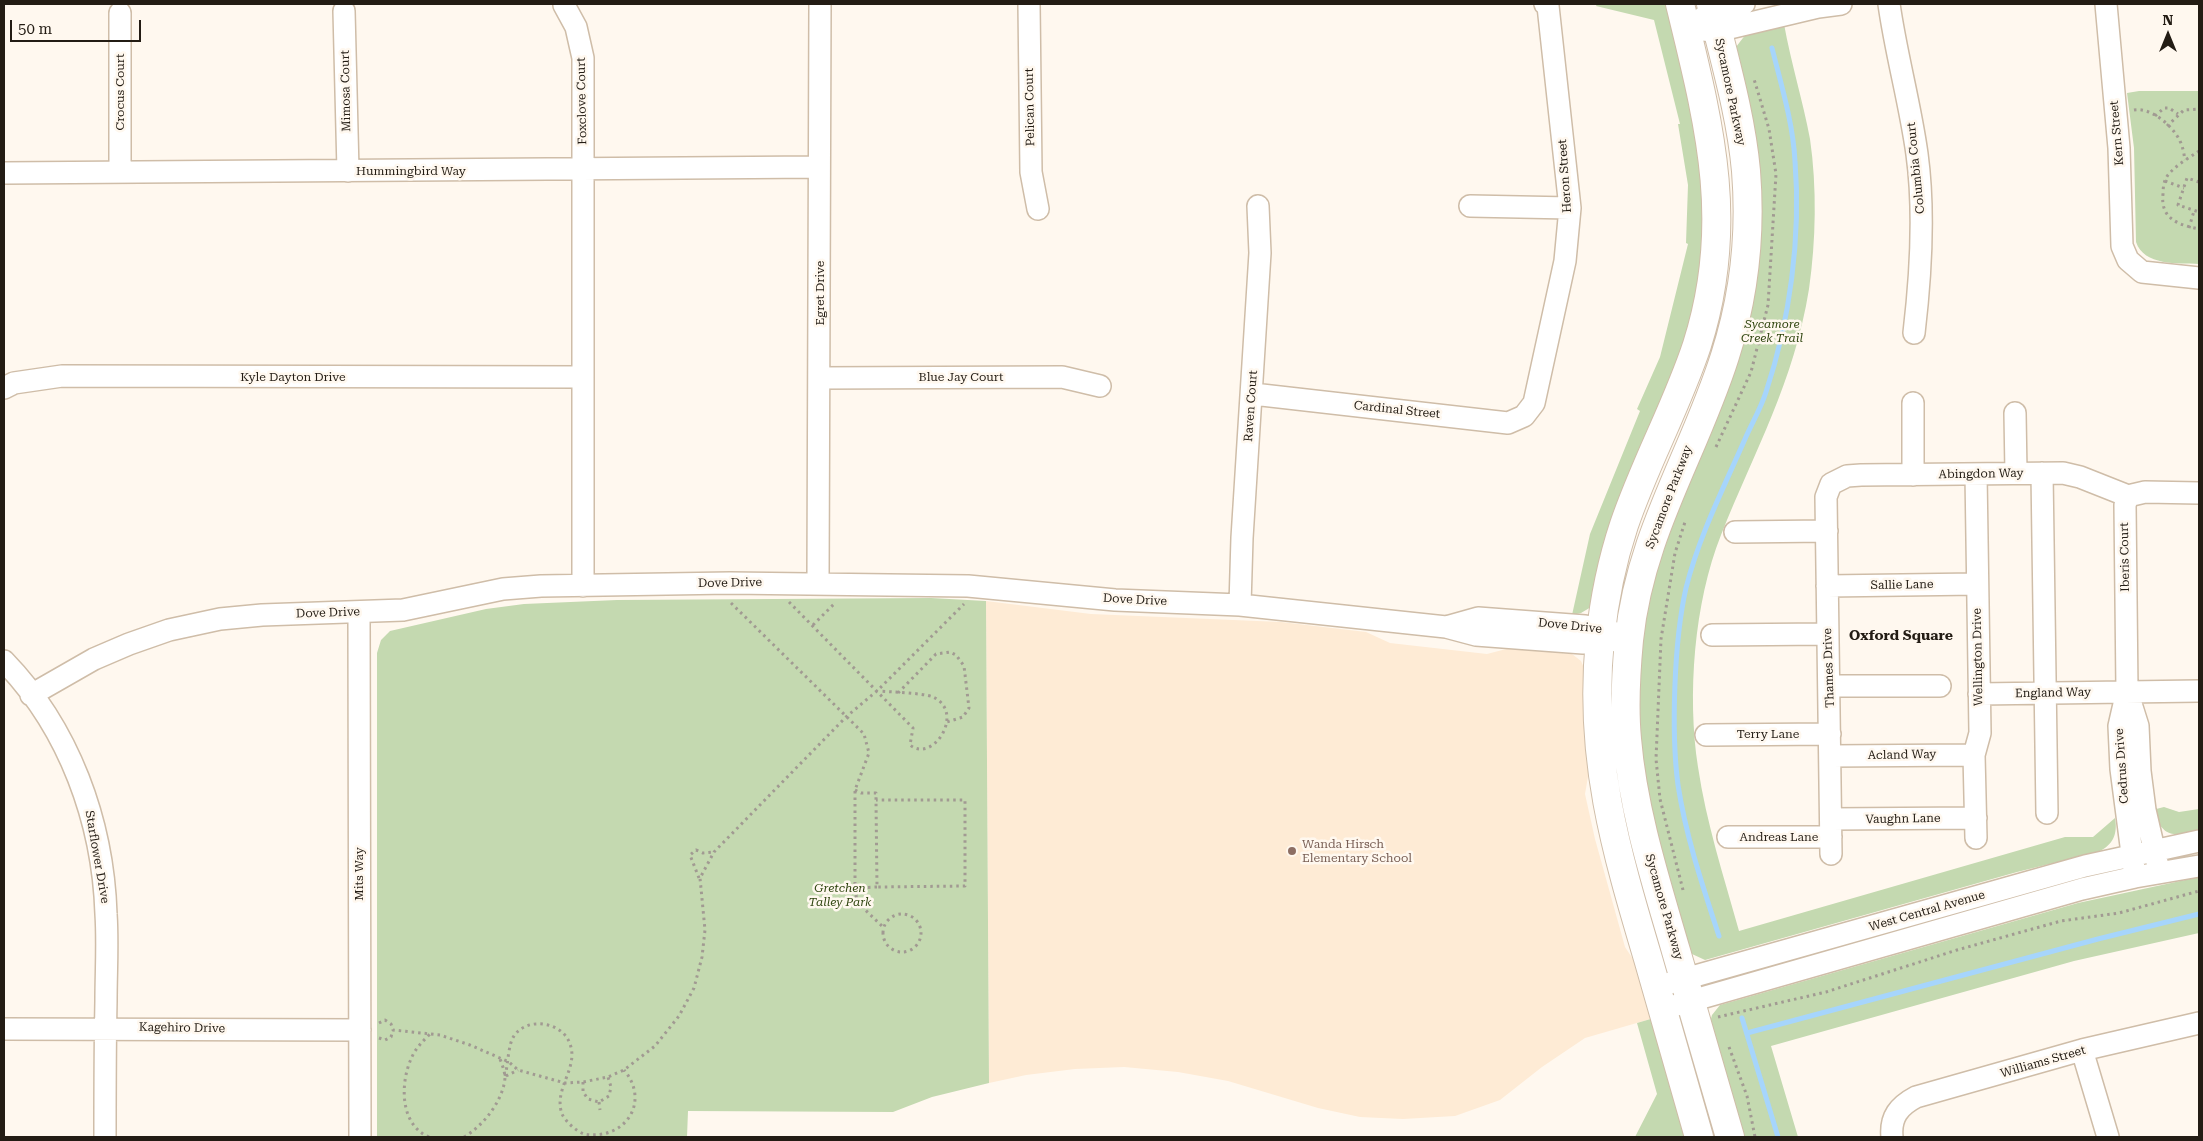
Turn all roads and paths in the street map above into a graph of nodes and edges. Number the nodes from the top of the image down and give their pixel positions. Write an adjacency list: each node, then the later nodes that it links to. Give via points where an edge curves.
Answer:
1 (820, 4): 21 (street, Egret Drive)
2 (1030, 4): 32 (street, Pelican Court, via 1031,172)
3 (1744, 4): 11 (street)
4 (1841, 4): 11 (street)
5 (1889, 4): 38 (street, Columbia Court, via 1917,156 1921,252)
6 (2106, 4): 15 (street, Kern Street)
7 (564, 5): 22 (street, Foxclove Court, via 576,27 583,58)
8 (1547, 5): 31 (street, Heron Street)
9 (344, 11): 24 (street, Mimosa Court)
10 (120, 13): 23 (street, Crocus Court)
11 (1714, 15): 12 (street); 71 (main road, Sycamore Parkway, via 1742,137 1747,204 1744,269 1724,358 1652,538)
12 (1683, 16): 70 (main road, via 1715,171 1718,215 1713,274 1697,344 1624,524 1611,570)
13 (1753, 76): 47 (path, via 1769,129 1776,174 1768,305 1751,372)
14 (2199, 109): 16 (path, via 2188,108)
15 (2116, 112): 17 (path, via 2141,109); 37 (street, Kern Street, via 2122,194 2120,224 2122,246 2128,260 2142,272)
16 (2178, 114): 17 (path, via 2164,108); 18 (path)
17 (2155, 116): 18 (path)
18 (2168, 126): 20 (path, via 2180,140)
19 (2199, 151): 20 (path)
20 (2185, 161): 26 (path)
21 (819, 167): 22 (street, Hummingbird Way); 40 (street, Egret Drive)
22 (584, 171): 24 (street, Hummingbird Way); 39 (street, Foxclove Court)
23 (120, 172): 24 (street, Hummingbird Way); 25 (street, Hummingbird Way)
24 (348, 172)
25 (4, 173)
26 (2165, 181): 28 (path); 35 (path, via 2162,197 2165,212 2175,222)
27 (2199, 182): 28 (path, via 2187,178)
28 (2184, 188): 33 (path, via 2178,205)
29 (1258, 206): 43 (street, Raven Court, via 1260,253)
30 (1470, 206): 31 (street)
31 (1570, 208): 45 (street, Heron Street, via 1565,261)
32 (1038, 209)
33 (2194, 211): 34 (path); 35 (path)
34 (2199, 212)
35 (2189, 228): 36 (path)
36 (2199, 229)
37 (2199, 278)
38 (1914, 333)
39 (583, 377): 42 (street, Kyle Dayton Drive, via 62,376); 62 (street, Foxclove Court)
40 (820, 378): 41 (street, Blue Jay Court, via 1062,377); 60 (street, Egret Drive)
41 (1100, 386)
42 (4, 388)
43 (1253, 394): 45 (street, Cardinal Street, via 1508,423 1524,416); 65 (street, Raven Court)
44 (1913, 403): 51 (street)
45 (1534, 404)
46 (2015, 413): 48 (street)
47 (1714, 451)
48 (2016, 473): 49 (street, Abingdon Way); 50 (street, Abingdon Way)
49 (2042, 473): 54 (street, Abingdon Way, via 2080,477); 81 (street)
50 (1976, 474): 51 (street, Abingdon Way); 61 (street, Wellington Drive)
51 (1914, 475): 52 (street, Abingdon Way, via 1848,476)
52 (1831, 484): 56 (street, Thames Drive, via 1826,497)
53 (2199, 493): 54 (street, via 2145,492)
54 (2128, 496): 76 (street, Iberis Court, via 2124,514)
55 (1687, 515): 105 (path, via 1675,553 1661,639 1656,759 1660,799)
56 (1827, 531): 57 (street); 63 (street, Thames Drive)
57 (1735, 532)
58 (730, 583): 59 (street, Dove Drive); 62 (street, Dove Drive); 82 (path, via 730,601)
59 (788, 583): 60 (street, Dove Drive); 67 (path, via 788,600)
60 (827, 583): 65 (street, Dove Drive, via 968,586 1115,600); 67 (path, via 836,602)
61 (1977, 584): 63 (street, Sallie Lane); 80 (street, Wellington Drive)
62 (583, 586): 66 (street, Dove Drive, via 503,589 435,605)
63 (1827, 586): 68 (street, Thames Drive)
64 (967, 602): 75 (path)
65 (1240, 605): 70 (street, Dove Drive, via 1446,627 1478,618)
66 (359, 612): 79 (street, Dove Drive, via 262,615 220,619 169,630 94,658); 114 (street, Mits Way)
67 (813, 625): 75 (path)
68 (1827, 634): 69 (street); 73 (street, Thames Drive)
69 (1712, 635)
70 (1600, 636): 71 (street, Dove Drive); 108 (main road, via 1597,708 1603,785 1616,851)
71 (1629, 638): 107 (main road, Sycamore Parkway, via 1627,738 1632,774 1644,834)
72 (4, 661): 79 (street, Starflower Drive)
73 (1829, 686): 74 (street); 84 (street, Thames Drive)
74 (1940, 686)
75 (878, 690): 78 (path); 82 (path); 83 (path, via 913,728 910,745 914,747 930,747 939,741)
76 (2127, 691): 77 (street, England Way); 81 (street, England Way); 95 (street, Cedrus Drive, via 2138,726 2145,810); 97 (street, Cedrus Drive, via 2118,726)
77 (2199, 691)
78 (897, 693): 83 (path, via 924,694 935,698 944,707); 83 (path, via 936,654 950,652 956,655 964,666 969,708 963,717)
79 (32, 694): 112 (street, Starflower Drive, via 70,756 86,796 95,834 106,914)
80 (1979, 694): 81 (street, England Way); 86 (street, Wellington Drive, via 1980,733)
81 (2046, 694): 90 (street)
82 (846, 718): 88 (path, via 864,734 869,753); 96 (path)
83 (947, 722)
84 (1830, 734): 85 (street, Terry Lane); 87 (street, Thames Drive)
85 (1706, 735)
86 (1974, 755): 87 (street, Acland Way); 91 (street, Wellington Drive)
87 (1831, 756): 93 (street, Thames Drive)
88 (855, 790): 89 (path, via 876,793); 103 (path)
89 (876, 800): 102 (path); 102 (path, via 965,800 965,886)
90 (2047, 813)
91 (1976, 828): 93 (street, Vaughn Lane)
92 (1728, 837): 93 (street, Andreas Lane)
93 (1831, 837)
94 (2199, 841): 95 (street, West Central Avenue)
95 (2154, 850): 97 (street, West Central Avenue); 99 (street, Cedrus Drive)
96 (714, 852): 101 (path); 101 (path, via 696,850 690,854)
97 (2132, 854): 100 (street, Cedrus Drive); 107 (street, West Central Avenue)
98 (2199, 866): 99 (street, West Central Avenue)
99 (2159, 872): 100 (street, West Central Avenue)
100 (2135, 877): 107 (street, West Central Avenue)
101 (700, 878): 121 (path, via 705,930 694,988 679,1016 655,1046)
102 (877, 887): 103 (path)
103 (855, 888): 106 (path, via 857,902)
104 (2199, 891): 109 (path, via 2119,913 2061,921 1826,992)
105 (1685, 896)
106 (884, 928): 106 (path, via 885,941 899,952 911,950 922,935 919,923 904,913 891,917)
107 (1694, 992): 108 (street, West Central Avenue); 109 (path); 133 (main road, Sycamore Parkway)
108 (1659, 998): 132 (main road)
109 (1718, 1017): 111 (path)
110 (2199, 1023): 117 (street, Williams Street)
111 (1721, 1025)
112 (105, 1028): 113 (street, Kagehiro Drive); 114 (street, Kagehiro Drive); 128 (street, Starflower Drive)
113 (4, 1029)
114 (360, 1030): 115 (path, via 385,1020 394,1030); 129 (street, Mits Way)
115 (430, 1034): 118 (path, via 470,1045); 130 (path, via 411,1057 404,1085 409,1116 415,1128)
116 (1727, 1043): 134 (path, via 1747,1096)
117 (2082, 1050): 135 (street, Williams Street, via 1916,1097 1903,1104 1894,1116); 136 (street)
118 (500, 1058): 119 (path); 122 (path)
119 (509, 1062): 120 (path); 122 (path); 124 (path, via 513,1036 533,1024 547,1024 558,1028 570,1044 573,1057)
120 (518, 1070): 122 (path); 124 (path)
121 (624, 1070): 123 (path); 124 (path, via 635,1090 636,1110 630,1122 609,1136 584,1134 567,1121 561,1101)
122 (505, 1076): 131 (path, via 493,1109 478,1127)
123 (608, 1077): 125 (path); 126 (path, via 609,1096)
124 (565, 1082): 125 (path)
125 (583, 1082): 126 (path, via 583,1092 588,1099)
126 (599, 1102): 127 (path)
127 (600, 1110)
128 (105, 1137)
129 (360, 1137)
130 (430, 1137)
131 (464, 1137)
132 (1699, 1137)
133 (1730, 1137)
134 (1755, 1137)
135 (1892, 1137)
136 (2108, 1137)

